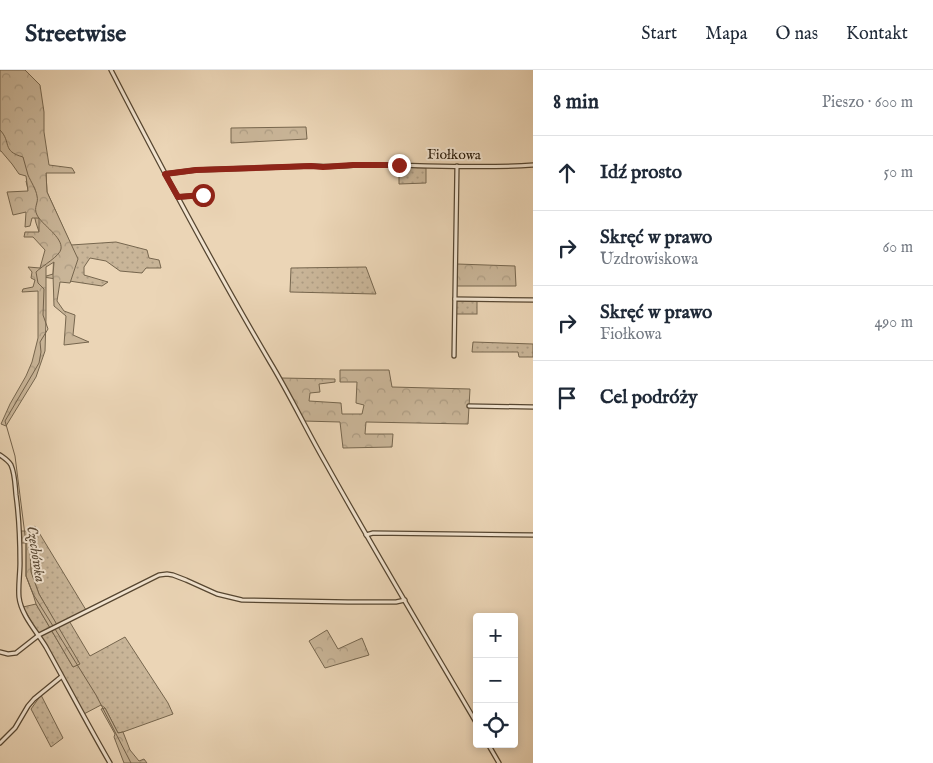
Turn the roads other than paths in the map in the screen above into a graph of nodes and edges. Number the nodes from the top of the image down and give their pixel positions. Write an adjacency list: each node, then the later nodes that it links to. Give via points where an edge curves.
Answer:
1 (111, 70): 4 (street)
2 (457, 166): 3 (street, Fiołkowa); 4 (street, Fiołkowa, via 311,166); 7 (street)
3 (533, 166)
4 (165, 174): 6 (street)
5 (203, 195): 6 (street)
6 (178, 197): 13 (street)
7 (455, 299): 8 (street); 9 (street)
8 (533, 300)
9 (454, 356)
10 (469, 406): 11 (street)
11 (533, 407)
12 (0, 455): 16 (street, via 9,462 13,471 18,517 20,602)
13 (366, 535): 14 (street); 15 (street)
14 (533, 535)
15 (404, 600): 16 (street, via 242,600 163,574); 19 (street)
16 (38, 635): 17 (street, via 16,653); 18 (street)
17 (0, 652)
18 (62, 677): 20 (street, via 34,699 15,728); 22 (street)
19 (473, 717)
20 (0, 743)
21 (490, 748): 23 (street)
22 (110, 763)
23 (499, 763)

